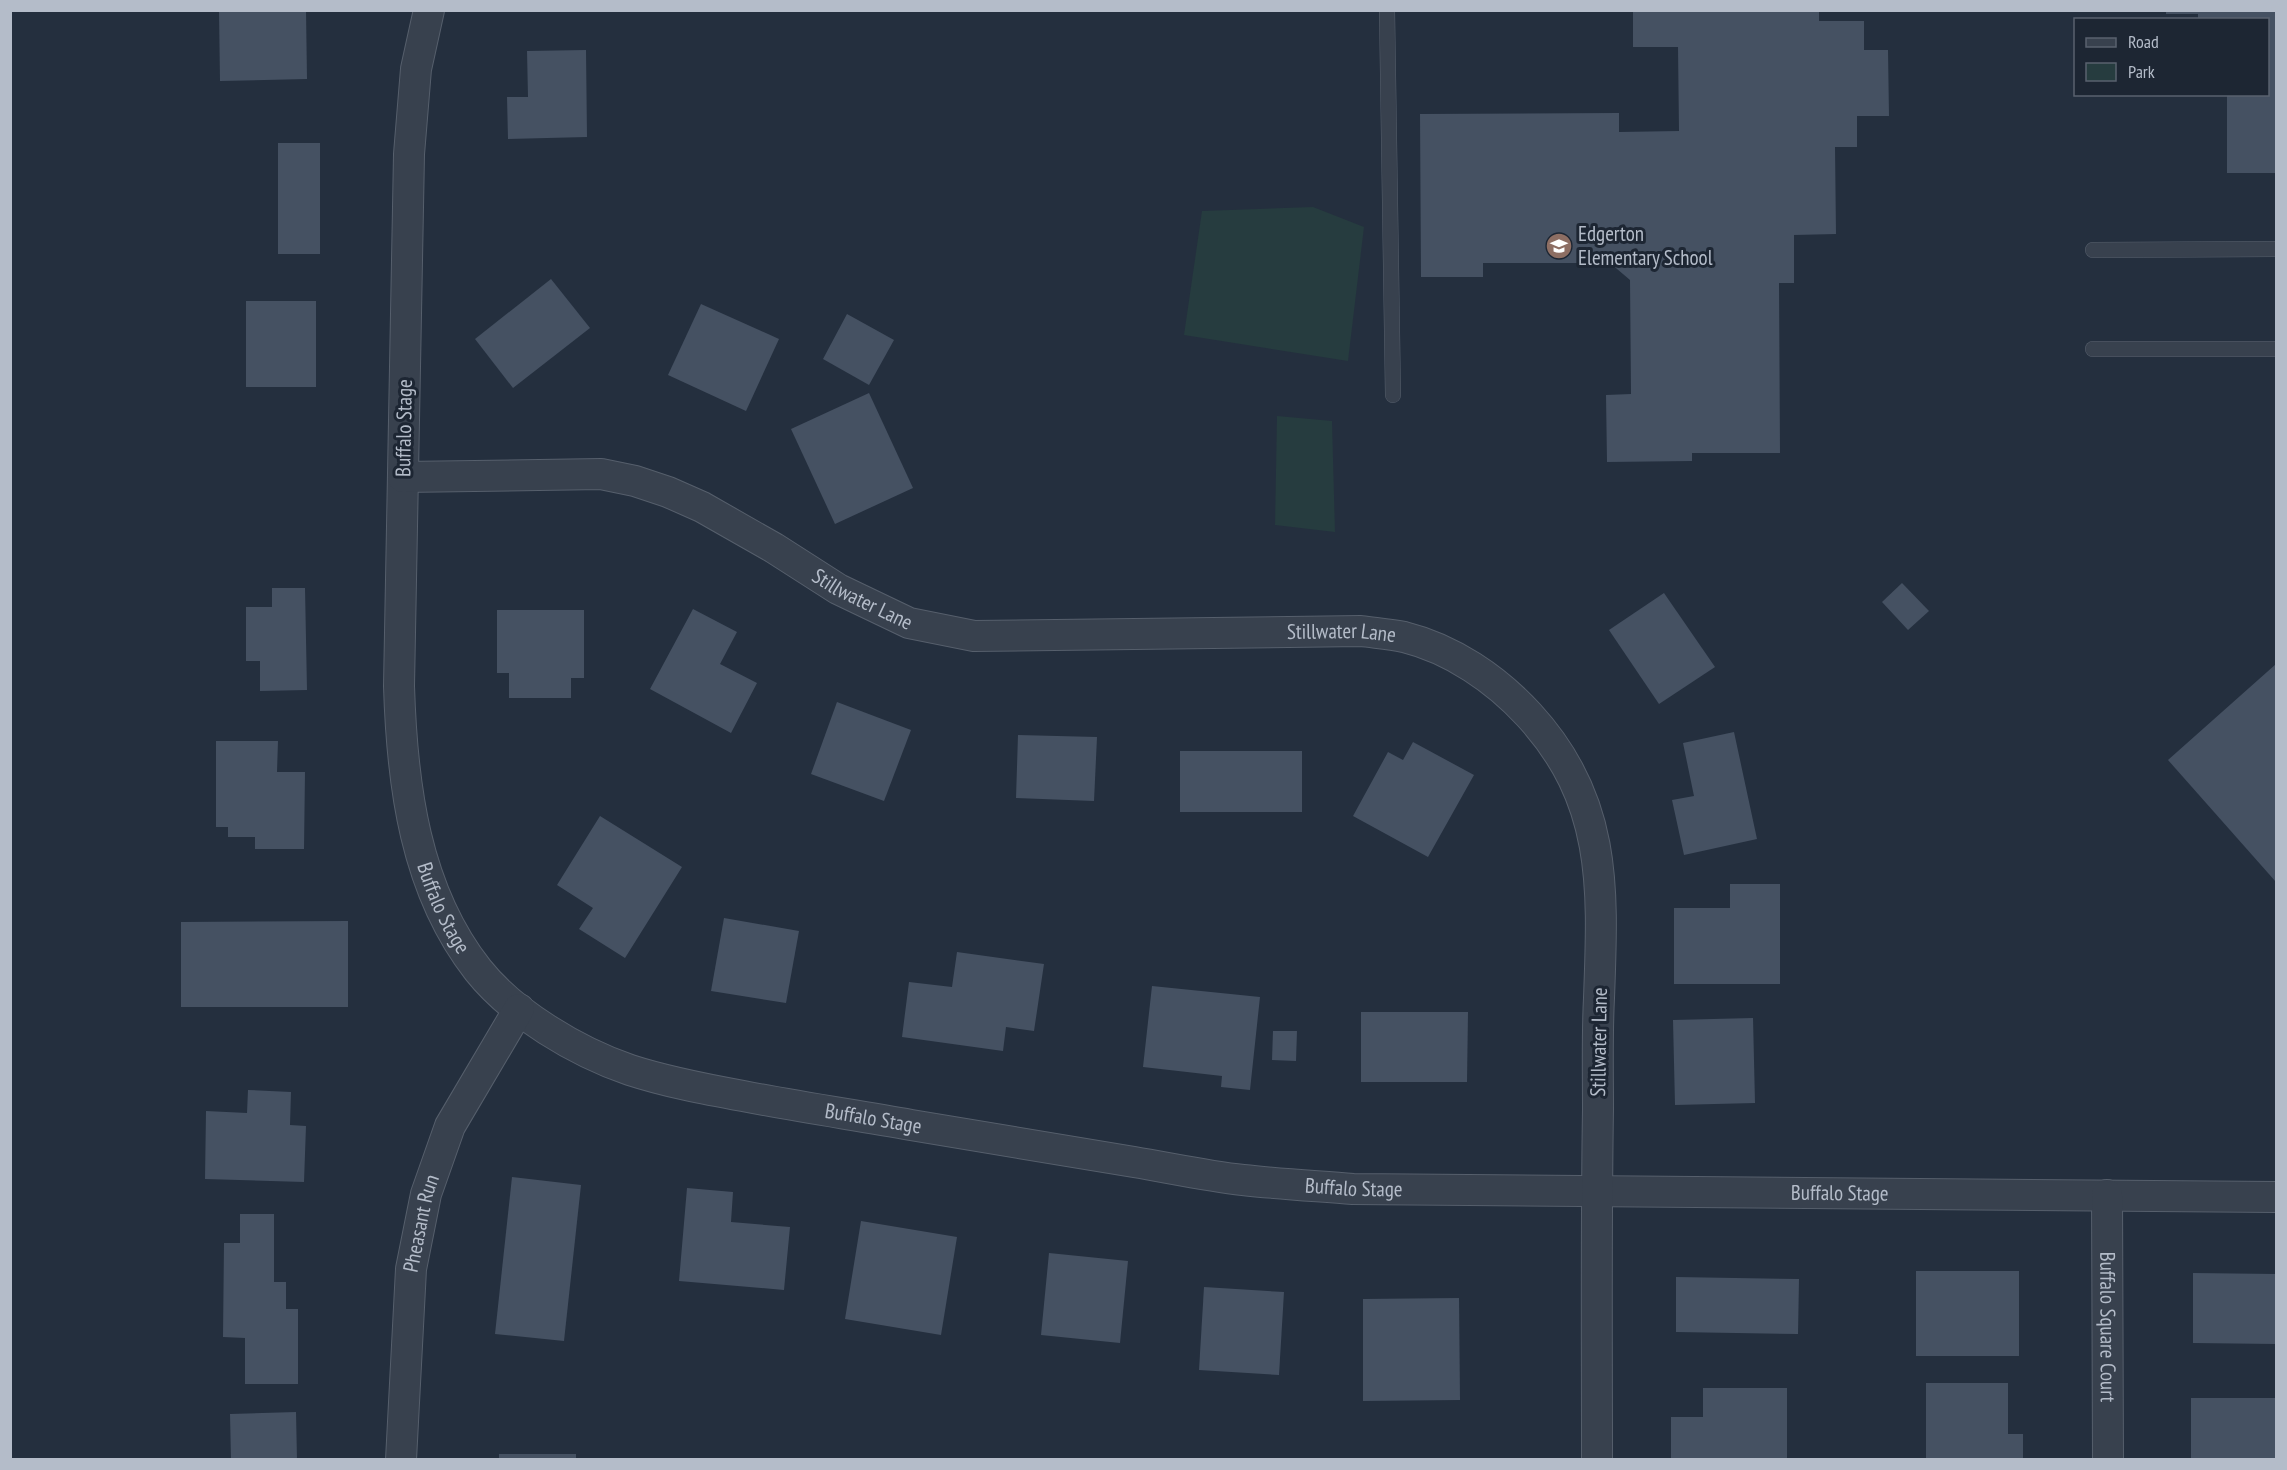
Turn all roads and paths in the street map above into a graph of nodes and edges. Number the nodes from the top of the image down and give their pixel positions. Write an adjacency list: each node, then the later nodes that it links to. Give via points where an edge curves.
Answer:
1 (429, 10): 8 (street, Buffalo Stage, via 416,69 409,154)
2 (1387, 10): 7 (lane)
3 (2277, 249): 4 (lane)
4 (2093, 250)
5 (2094, 349): 6 (lane)
6 (2277, 349)
7 (1393, 395)
8 (403, 477): 9 (street, Buffalo Stage, via 399,686 404,773 412,817 436,899 455,938 480,972); 10 (street, Stillwater Lane, via 601,474 635,481 702,507 838,589 909,623 974,636 1361,631 1405,638 1446,652 1483,674 1544,731 1566,763 1583,799 1594,839 1602,922)
9 (519, 1009): 10 (street, Buffalo Stage, via 584,1050 627,1069 673,1083 772,1102 1241,1180 1353,1189); 13 (street, Pheasant Run, via 450,1126 426,1194 411,1269)
10 (1597, 1191): 11 (street, Buffalo Stage); 14 (street, Stillwater Lane)
11 (2107, 1195): 12 (street, Buffalo Stage); 15 (street, Buffalo Square Court)
12 (2277, 1197)
13 (401, 1460)
14 (1597, 1460)
15 (2108, 1460)

